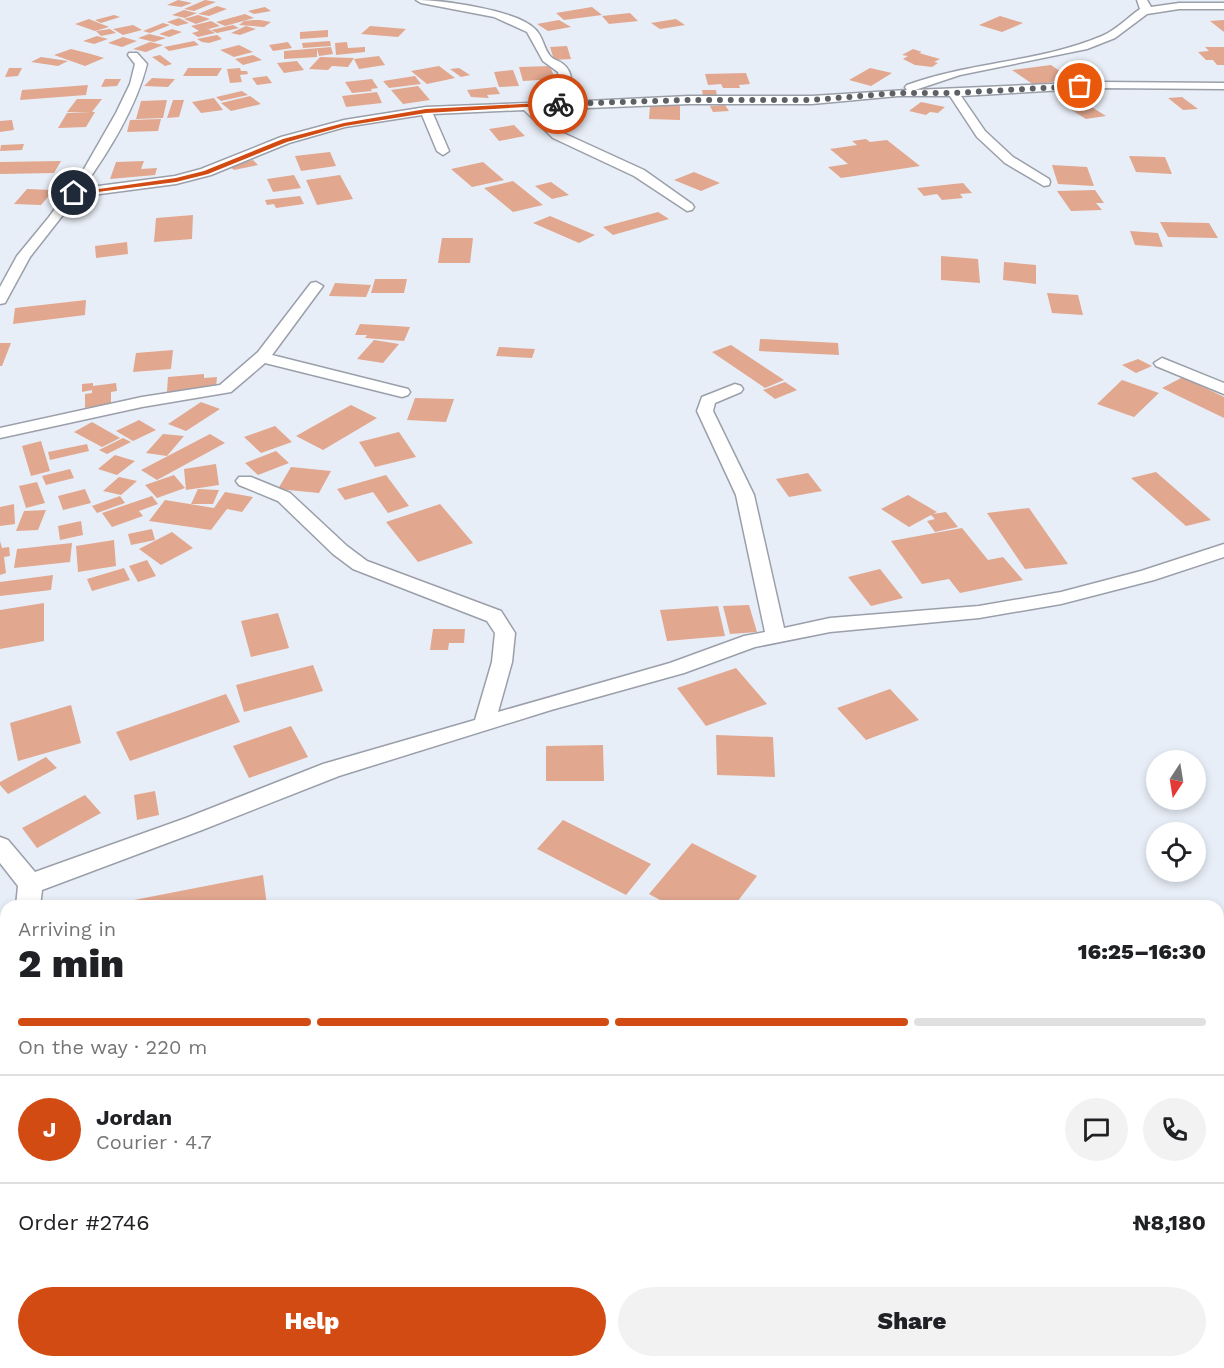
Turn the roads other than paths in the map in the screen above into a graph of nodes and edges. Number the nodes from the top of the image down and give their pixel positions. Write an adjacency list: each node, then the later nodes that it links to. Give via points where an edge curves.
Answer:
1 (429, 1): 4 (street)
2 (491, 1): 4 (street)
3 (1143, 5): 5 (street); 8 (street, via 1108,37 1056,54 924,82)
4 (463, 6): 10 (street, via 497,14 531,30 547,59 564,72 566,91)
5 (1224, 6)
6 (133, 55): 15 (street, via 141,64 136,84)
7 (1224, 86): 9 (street, via 1099,85)
8 (898, 93): 9 (street); 10 (street, via 812,100)
9 (953, 93): 14 (street, via 981,134 1009,160)
10 (560, 104): 11 (street)
11 (526, 106): 12 (street); 16 (street, via 557,135 639,173)
12 (426, 111): 13 (street); 15 (street, via 344,124 285,140 176,180)
13 (443, 151)
14 (1044, 182)
15 (74, 193): 18 (street, via 24,256)
16 (687, 207)
17 (316, 286): 19 (street)
18 (0, 300)
19 (261, 357): 23 (street); 24 (street, via 225,389 142,402)
20 (1162, 363): 22 (street)
21 (735, 389): 27 (street, via 708,400 705,411 745,495)
22 (1224, 389)
23 (402, 392)
24 (0, 433)
25 (245, 481): 28 (street, via 284,497 360,565 494,616 505,633 502,662)
26 (1224, 550): 27 (street, via 1147,576 1061,598 979,612 830,625)
27 (776, 636): 28 (street)
28 (484, 725): 30 (street, via 331,770)
29 (0, 846): 30 (street)
30 (29, 895)

